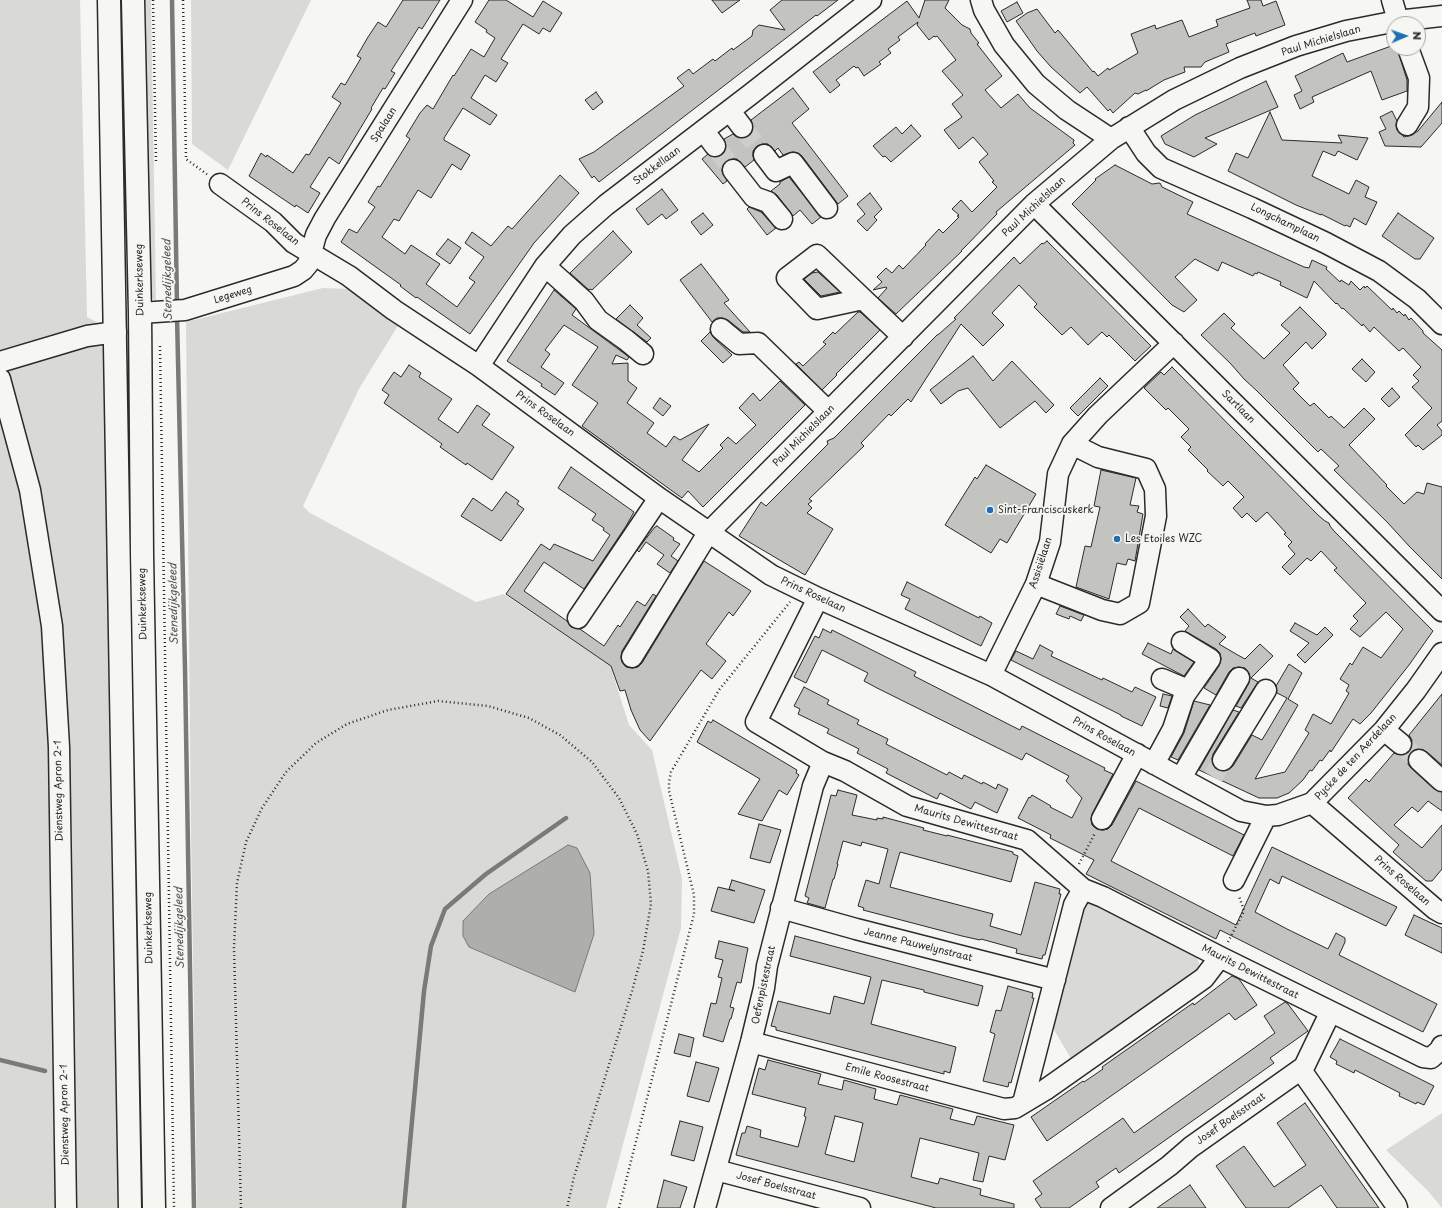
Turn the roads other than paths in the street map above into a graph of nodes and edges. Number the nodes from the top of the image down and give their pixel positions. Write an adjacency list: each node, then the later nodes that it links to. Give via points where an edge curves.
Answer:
1 (109, 0): 29 (main road)
2 (133, 0): 26 (main road, Duinkerkseweg)
3 (462, 0): 23 (street, Spalaan, via 325,218 316,235)
4 (871, 0): 12 (street, Stokkellaan)
5 (981, 0): 16 (street, via 1004,45 1036,84 1067,110)
6 (1392, 0): 7 (street)
7 (1396, 16)
8 (1442, 16): 9 (street, Paul Michielslaan)
9 (1426, 18)
10 (1386, 24): 15 (street, Paul Michielslaan, via 1346,31 1289,48 1174,100)
11 (1411, 56): 13 (street, via 1419,78 1418,107)
12 (730, 111): 14 (street); 24 (street, Stokkellaan, via 710,139 606,204 572,235)
13 (1407, 125)
14 (742, 127)
15 (1129, 127): 16 (street, Paul Michielslaan); 27 (street, Longchamplaan, via 1146,153 1161,168 1259,211 1379,271 1417,299)
16 (1111, 139): 20 (street, Paul Michielslaan)
17 (764, 155): 21 (street, via 776,171 793,163)
18 (733, 170): 22 (street, via 754,197 768,202)
19 (220, 184): 23 (street, Prins Roselaan, via 273,222 294,243)
20 (1034, 204): 30 (street, Paul Michielslaan); 31 (street, Sartlaan)
21 (826, 208)
22 (782, 219)
23 (312, 253): 26 (street, Legeweg, via 308,264 294,276 184,310); 34 (street, Prins Roselaan)
24 (545, 266): 32 (street, via 584,301 598,320); 34 (street, Stokkellaan)
25 (863, 299): 30 (street)
26 (140, 313): 29 (main road); 77 (main road, Duinkerkseweg)
27 (1442, 324)
28 (721, 329): 36 (street, via 739,344 758,343)
29 (116, 332): 33 (street, via 87,336); 76 (main road)
30 (903, 337): 36 (street, Paul Michielslaan)
31 (1174, 343): 37 (street, Assisiëlaan, via 1098,415); 42 (street, Sartlaan)
32 (643, 354)
33 (0, 362)
34 (479, 366): 38 (street, Prins Roselaan)
35 (0, 379): 75 (street, Dienstweg Apron 2-1, via 30,490 52,626 59,747)
36 (828, 411): 39 (street, Paul Michielslaan)
37 (1072, 444): 40 (street, Assisiëlaan, via 1058,474 1050,542); 40 (street, via 1098,457 1146,469 1155,489 1156,516 1138,603 1120,614 1114,613)
38 (659, 498): 39 (street, Prins Roselaan); 43 (street)
39 (708, 532): 41 (street, Prins Roselaan, via 771,575); 46 (street, Paul Michielslaan)
40 (1036, 584): 47 (street, Assisiëlaan)
41 (809, 594): 47 (street, Prins Roselaan); 57 (street, Maurits Dewittestraat, via 756,722)
42 (1442, 610)
43 (578, 618)
44 (1182, 642): 50 (street, via 1210,659)
45 (1442, 654): 52 (street, Pycke de ten Aerdelaan)
46 (632, 657)
47 (991, 675): 54 (street, Prins Roselaan)
48 (1239, 678): 58 (street)
49 (1162, 679): 50 (street)
50 (1188, 690): 54 (street, via 1172,729)
51 (1266, 690): 55 (street)
52 (1384, 730): 53 (street); 60 (street, Pycke de ten Aerdelaan)
53 (1401, 744)
54 (1145, 759): 58 (street, Prins Roselaan); 62 (street)
55 (1223, 760)
56 (1419, 760): 59 (street)
57 (823, 762): 64 (street, Maurits Dewittestraat, via 845,771 906,806 1027,840); 65 (street, Oefenpistestraat, via 813,786)
58 (1181, 778): 61 (street, Prins Roselaan, via 1208,784 1241,811)
59 (1442, 781)
60 (1312, 803): 61 (street, Prins Roselaan, via 1290,812); 66 (street, Prins Roselaan)
61 (1266, 816): 63 (street)
62 (1102, 819)
63 (1234, 880)
64 (1077, 884): 67 (street, Maurits Dewittestraat); 68 (street)
65 (781, 908): 68 (street, Jeanne Pauwelynstraat); 70 (street, Oefenpistestraat)
66 (1442, 913)
67 (1220, 958): 69 (street, Maurits Dewittestraat); 73 (street, Emile Roosestraat, via 1204,978)
68 (1055, 980): 73 (street)
69 (1330, 1013): 71 (street, Maurits Dewittestraat, via 1423,1058 1431,1058); 72 (street, Josef Boelsstraat)
70 (751, 1042): 73 (street, Emile Roosestraat, via 1004,1109); 74 (street, Oefenpistestraat)
71 (1442, 1046)
72 (1301, 1070): 80 (street, Josef Boelsstraat, via 1191,1147 1170,1166); 81 (street)
73 (1023, 1104)
74 (716, 1170): 78 (street, Oefenpistestraat); 79 (street, Josef Boelsstraat)
75 (66, 1208)
76 (130, 1208)
77 (154, 1208)
78 (705, 1208)
79 (860, 1208)
80 (1111, 1208)
81 (1397, 1208)

